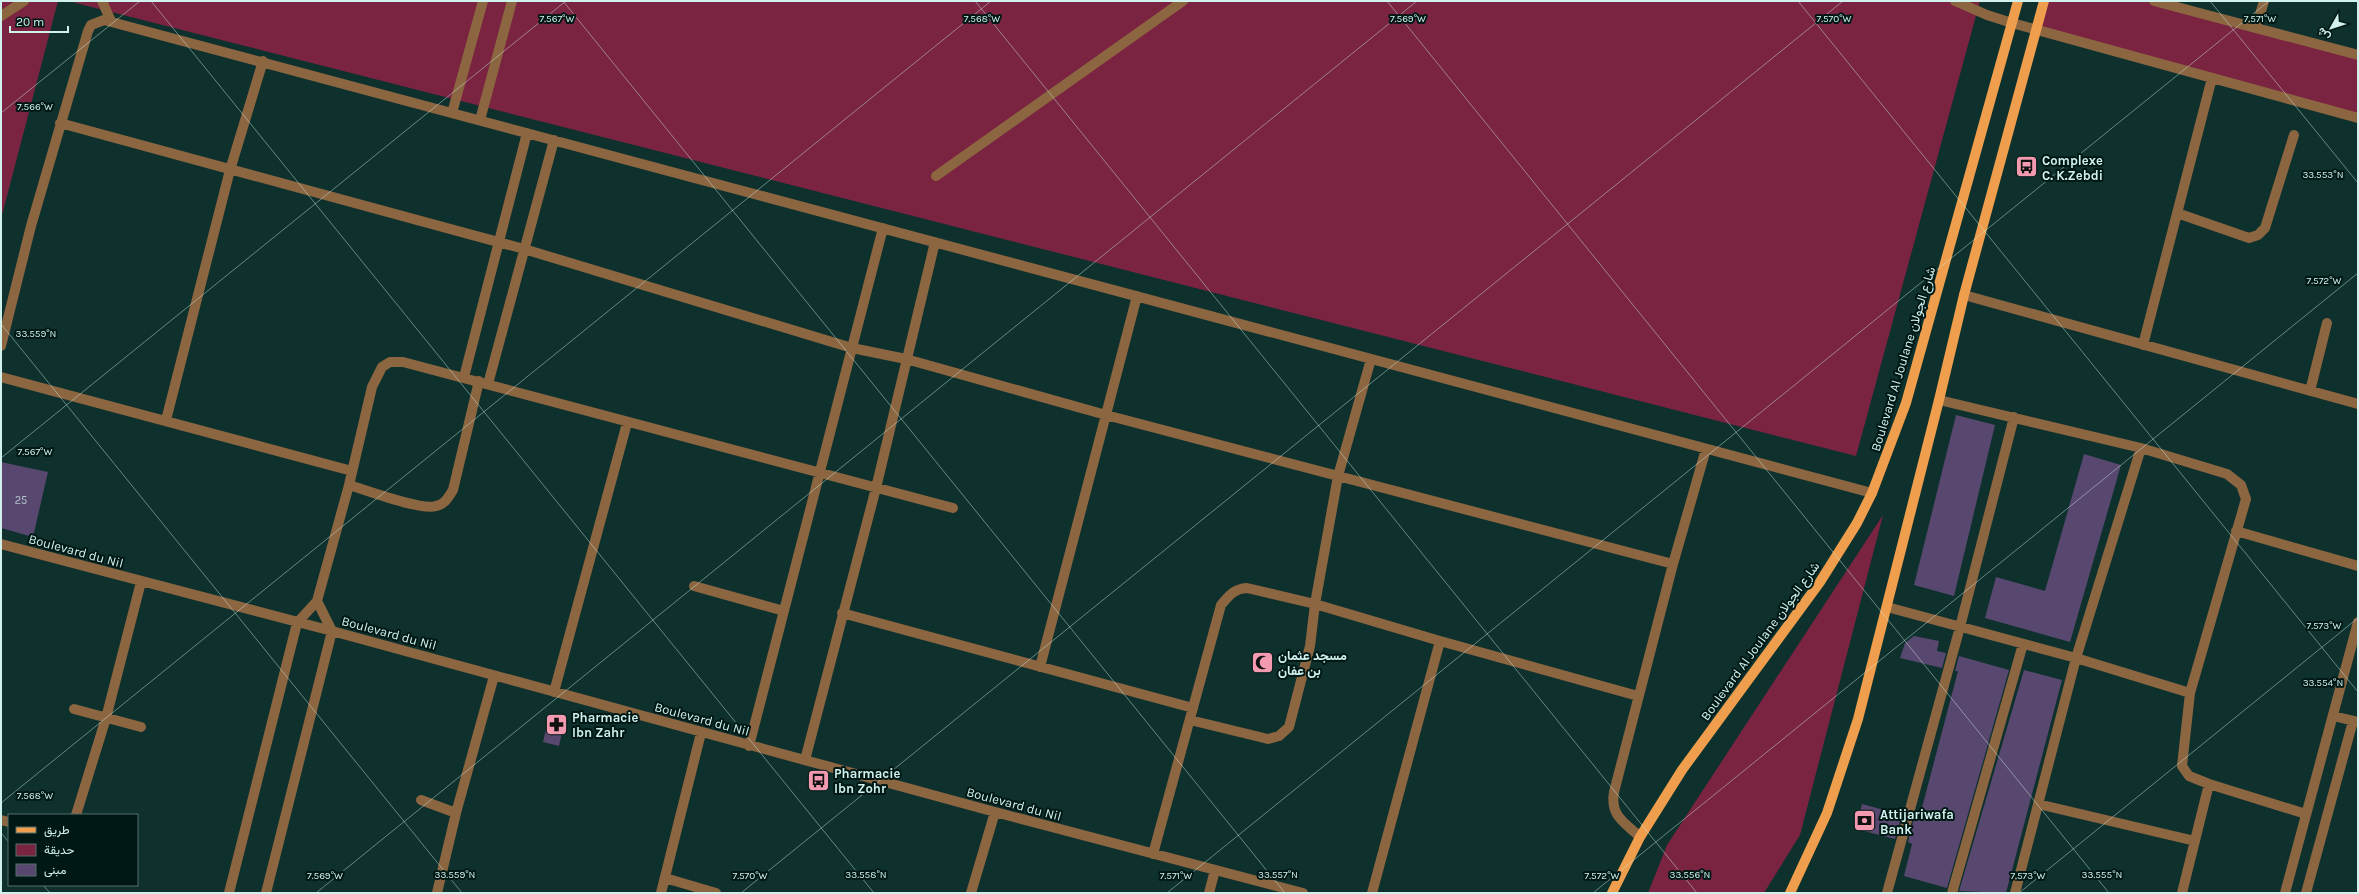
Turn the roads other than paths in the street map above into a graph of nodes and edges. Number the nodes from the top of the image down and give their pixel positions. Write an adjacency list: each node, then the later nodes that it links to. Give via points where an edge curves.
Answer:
1 (24, 1): 11 (street)
2 (102, 1): 12 (street)
3 (483, 1): 19 (street)
4 (512, 1): 21 (street)
5 (1183, 1): 27 (street)
6 (1955, 1): 13 (street)
7 (2018, 1): 13 (main road, Boulevard Al Joulane شارع الجولان)
8 (2044, 1): 15 (main road)
9 (2154, 1): 14 (street)
10 (2264, 1): 14 (street)
11 (1, 16)
12 (111, 21): 17 (street); 22 (street, via 98,21 88,31)
13 (2012, 23): 15 (street); 58 (main road, Boulevard Al Joulane شارع الجولان, via 1906,403)
14 (2256, 28): 16 (street)
15 (2037, 30): 18 (street); 33 (main road)
16 (2358, 55)
17 (263, 61): 19 (street); 26 (street)
18 (2212, 78): 20 (street); 28 (street)
19 (452, 113): 21 (street)
20 (2358, 118)
21 (480, 120): 23 (street)
22 (60, 123): 26 (street); 37 (street)
23 (527, 132): 25 (street); 30 (street)
24 (2294, 135): 28 (street, via 2265,228 2258,235 2249,238)
25 (554, 140): 29 (street); 32 (street)
26 (230, 170): 30 (street); 49 (street)
27 (936, 176)
28 (2177, 213): 36 (street)
29 (883, 228): 31 (street); 38 (street)
30 (500, 242): 32 (street); 42 (street)
31 (935, 242): 34 (street); 39 (street)
32 (524, 249): 38 (street); 43 (street)
33 (1964, 295): 36 (street); 45 (main road)
34 (1136, 296): 40 (street); 47 (street)
35 (2327, 324): 44 (street)
36 (2143, 345): 44 (street)
37 (1, 346)
38 (852, 348): 39 (street); 54 (street)
39 (906, 359): 47 (street); 57 (street)
40 (1371, 359): 51 (street); 55 (street)
41 (1, 377): 49 (street)
42 (464, 377): 43 (street); 53 (street, via 403,362 390,362 382,367 372,387)
43 (484, 383): 50 (street); 56 (street, via 453,490 446,502 435,507 419,506)
44 (2310, 391): 46 (street)
45 (1939, 400): 48 (street); 68 (main road)
46 (2358, 404)
47 (1106, 415): 55 (street); 78 (street)
48 (2014, 417): 52 (street); 73 (street)
49 (166, 420): 53 (street)
50 (627, 423): 54 (street); 80 (street)
51 (1706, 448): 58 (street); 62 (street)
52 (2141, 448): 60 (street, via 2227,474 2241,485 2246,499); 77 (street)
53 (352, 471): 56 (street)
54 (820, 474): 57 (street); 69 (street)
55 (1338, 476): 62 (street); 67 (street)
56 (349, 485): 66 (street)
57 (876, 488): 59 (street); 70 (street)
58 (1872, 493): 100 (main road, Boulevard Al Joulane شارع الجولان, via 1857,523 1820,582 1682,770)
59 (953, 508)
60 (2236, 531): 63 (street); 81 (street)
61 (1, 544): 64 (street, Boulevard du Nil)
62 (1674, 564): 82 (street)
63 (2358, 566)
64 (141, 582): 72 (street, Boulevard du Nil); 86 (street)
65 (694, 586): 69 (street)
66 (317, 602): 72 (street); 74 (street)
67 (1315, 604): 75 (street); 83 (street, via 1247,588 1231,593 1221,605); 87 (street, via 1310,646 1289,727 1279,736 1268,739)
68 (1887, 607): 73 (street); 115 (main road, via 1840,779 1825,819)
69 (784, 611): 91 (street)
70 (842, 613): 78 (street); 92 (street)
71 (2358, 622): 85 (street)
72 (297, 623): 74 (street, Boulevard du Nil); 105 (street)
73 (1960, 627): 76 (street); 116 (street)
74 (332, 631): 79 (street, Boulevard du Nil); 106 (street)
75 (1440, 641): 82 (street); 113 (street)
76 (2023, 644): 77 (street); 117 (street)
77 (2076, 658): 81 (street); 95 (street)
78 (1040, 667): 83 (street)
79 (494, 676): 80 (street, Boulevard du Nil); 96 (street)
80 (554, 692): 90 (street, Boulevard du Nil)
81 (2190, 693): 93 (street, via 2182,766 2189,776)
82 (1638, 696): 100 (street, via 1612,804 1617,816)
83 (1193, 708): 87 (street)
84 (74, 709): 86 (street)
85 (2333, 716): 88 (street); 99 (street)
86 (106, 718): 89 (street); 98 (street)
87 (1190, 720): 102 (street)
88 (2356, 722): 121 (street)
89 (141, 727)
90 (702, 733): 91 (street, Boulevard du Nil); 104 (street)
91 (749, 746): 92 (street, Boulevard du Nil)
92 (804, 760): 97 (street, Boulevard du Nil)
93 (2209, 784): 99 (street); 101 (street)
94 (420, 800): 96 (street)
95 (2038, 804): 101 (street); 118 (street)
96 (456, 812): 107 (street)
97 (995, 812): 102 (street, Boulevard du Nil); 110 (street)
98 (76, 814)
99 (2306, 814): 120 (street)
100 (1640, 837): 114 (main road, Boulevard Al Joulane شارع الجولان)
101 (2195, 841): 119 (street)
102 (1153, 854): 103 (street, Boulevard du Nil)
103 (1215, 870): 111 (street); 112 (street, Boulevard du Nil)
104 (664, 878): 108 (street); 109 (street)
105 (229, 893)
106 (266, 893)
107 (437, 893)
108 (661, 893)
109 (716, 893)
110 (971, 893)
111 (1209, 893)
112 (1303, 893)
113 (1372, 893)
114 (1612, 893)
115 (1790, 893)
116 (1887, 893)
117 (1952, 893)
118 (2015, 893)
119 (2182, 893)
120 (2285, 893)
121 (2306, 893)

